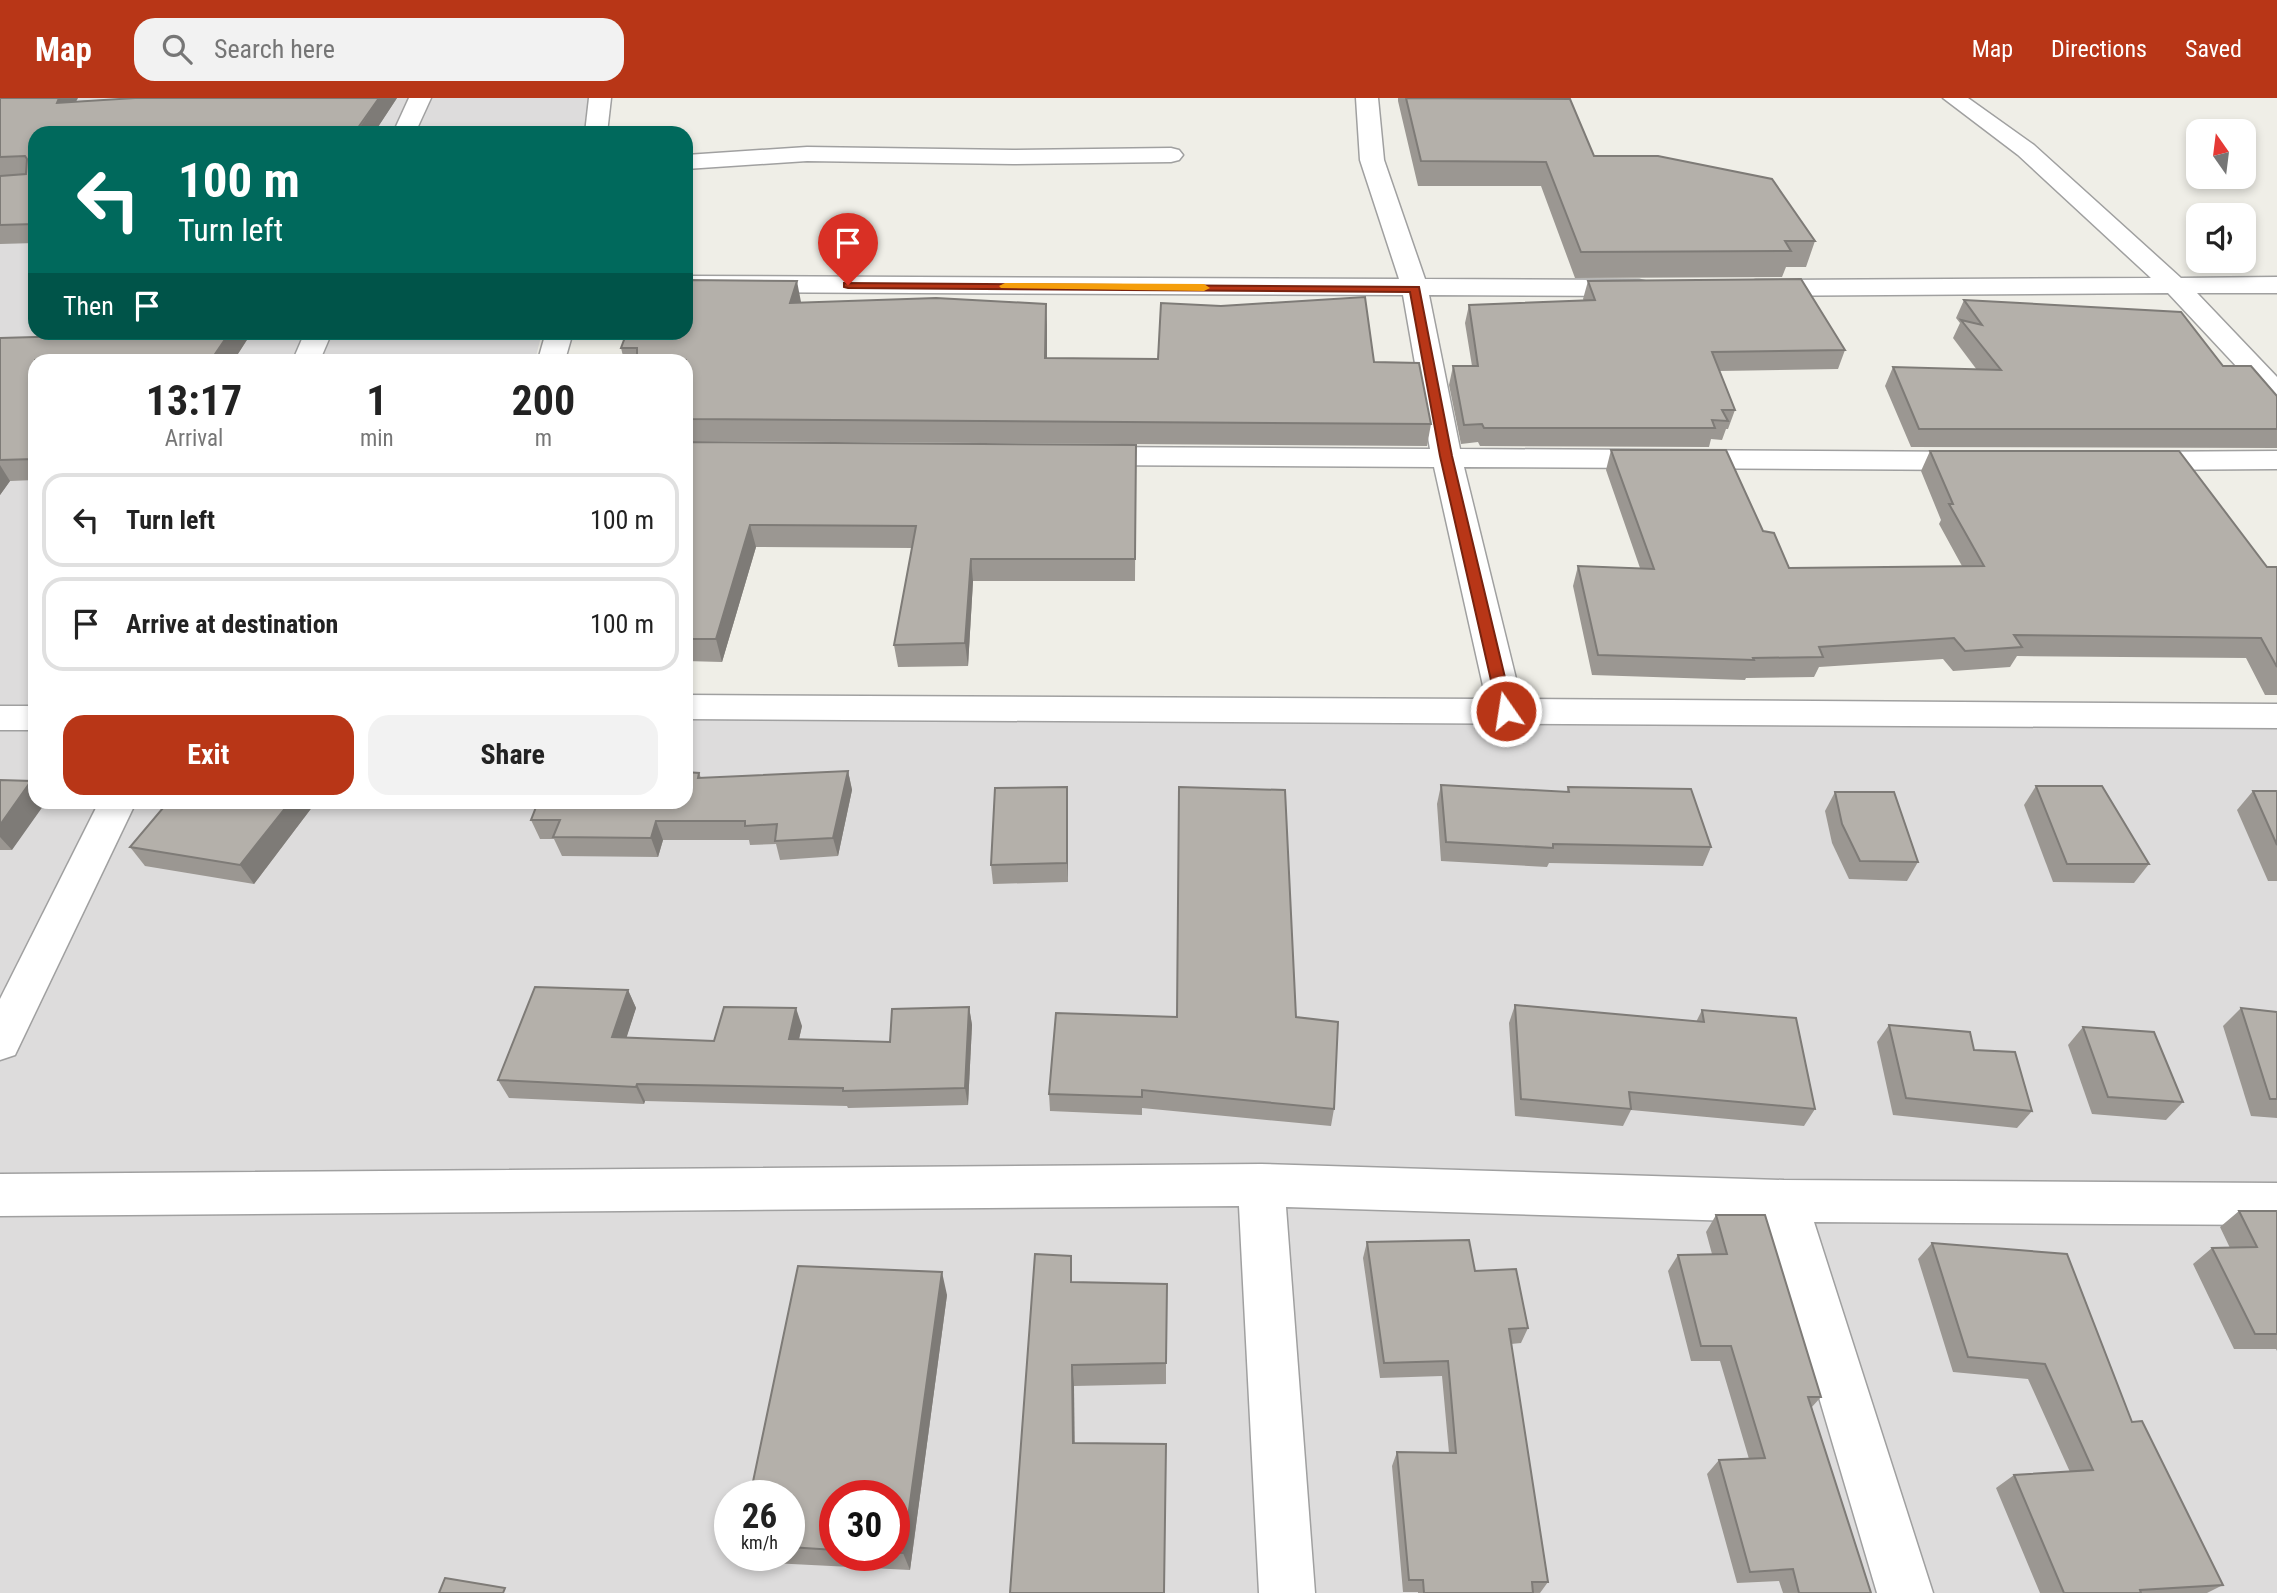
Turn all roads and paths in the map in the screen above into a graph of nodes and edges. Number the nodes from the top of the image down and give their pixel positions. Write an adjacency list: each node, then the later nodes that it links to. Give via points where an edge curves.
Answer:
1 (419, 98): 5 (street)
2 (600, 98): 6 (street)
3 (1367, 98): 14 (street, via 1372,160)
4 (1954, 98): 11 (street, via 2026,150)
5 (407, 126)
6 (597, 126)
7 (1171, 155): 8 (street, via 807,154)
8 (693, 162)
9 (693, 284): 14 (street)
10 (2277, 285): 11 (street)
11 (2175, 286): 13 (street); 15 (street)
12 (1664, 288): 14 (street)
13 (1733, 288)
14 (1415, 289): 17 (street)
15 (2277, 393)
16 (1062, 456): 17 (street)
17 (1446, 456): 19 (street); 22 (street)
18 (2277, 460): 20 (street)
19 (2006, 461)
20 (2101, 461)
21 (693, 707): 22 (street)
22 (1506, 711): 23 (street)
23 (2277, 716)
24 (0, 718): 25 (street)
25 (28, 718)
26 (114, 809): 27 (street)
27 (0, 1042)
28 (1261, 1185): 29 (street); 30 (street); 32 (street)
29 (0, 1195)
30 (1784, 1201): 31 (street); 33 (street)
31 (2277, 1204)
32 (1287, 1593)
33 (1905, 1593)

